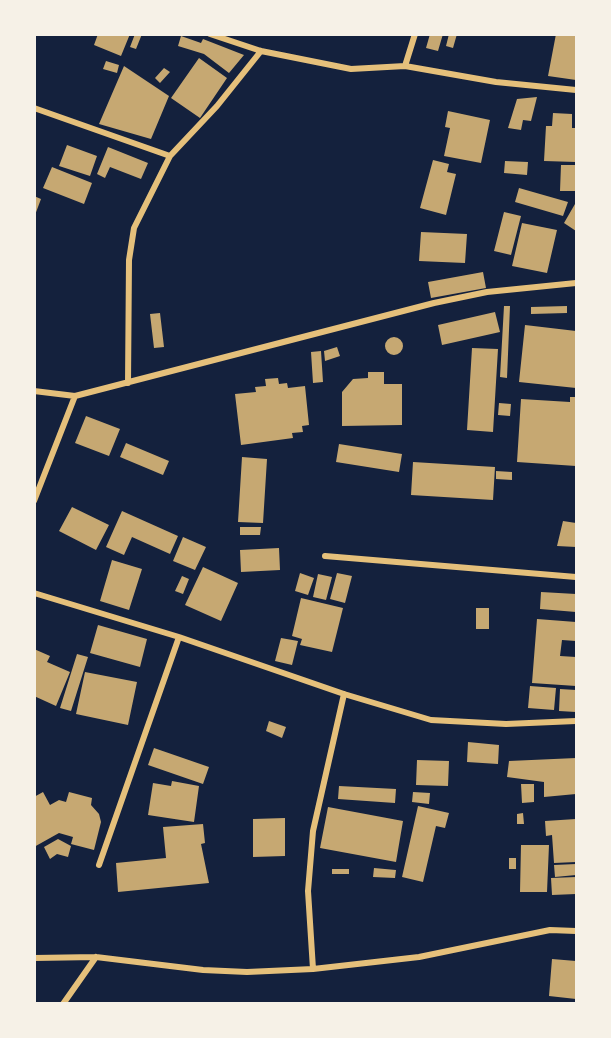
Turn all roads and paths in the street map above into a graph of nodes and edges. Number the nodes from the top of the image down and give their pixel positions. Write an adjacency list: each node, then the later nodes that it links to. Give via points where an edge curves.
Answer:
1 (210, 34): 3 (street)
2 (414, 34): 4 (street)
3 (261, 51): 4 (street, via 351,69); 7 (street)
4 (405, 66): 5 (street, via 496,82)
5 (576, 90)
6 (34, 108): 7 (street)
7 (170, 156): 9 (street, via 134,228 129,260)
8 (576, 284): 9 (street, via 487,292 422,306)
9 (128, 383): 11 (street)
10 (34, 391): 11 (street)
11 (75, 396): 12 (street)
12 (34, 501)
13 (325, 556): 14 (street)
14 (576, 577)
15 (34, 593): 16 (street)
16 (179, 637): 17 (street); 19 (street)
17 (344, 694): 18 (street, via 431,720 506,724); 23 (street, via 313,831 308,891)
18 (576, 720)
19 (99, 865)
20 (576, 931): 23 (street, via 550,930 419,957)
21 (34, 957): 22 (street)
22 (96, 957): 23 (street, via 202,970); 24 (street)
23 (313, 969)
24 (63, 1004)

